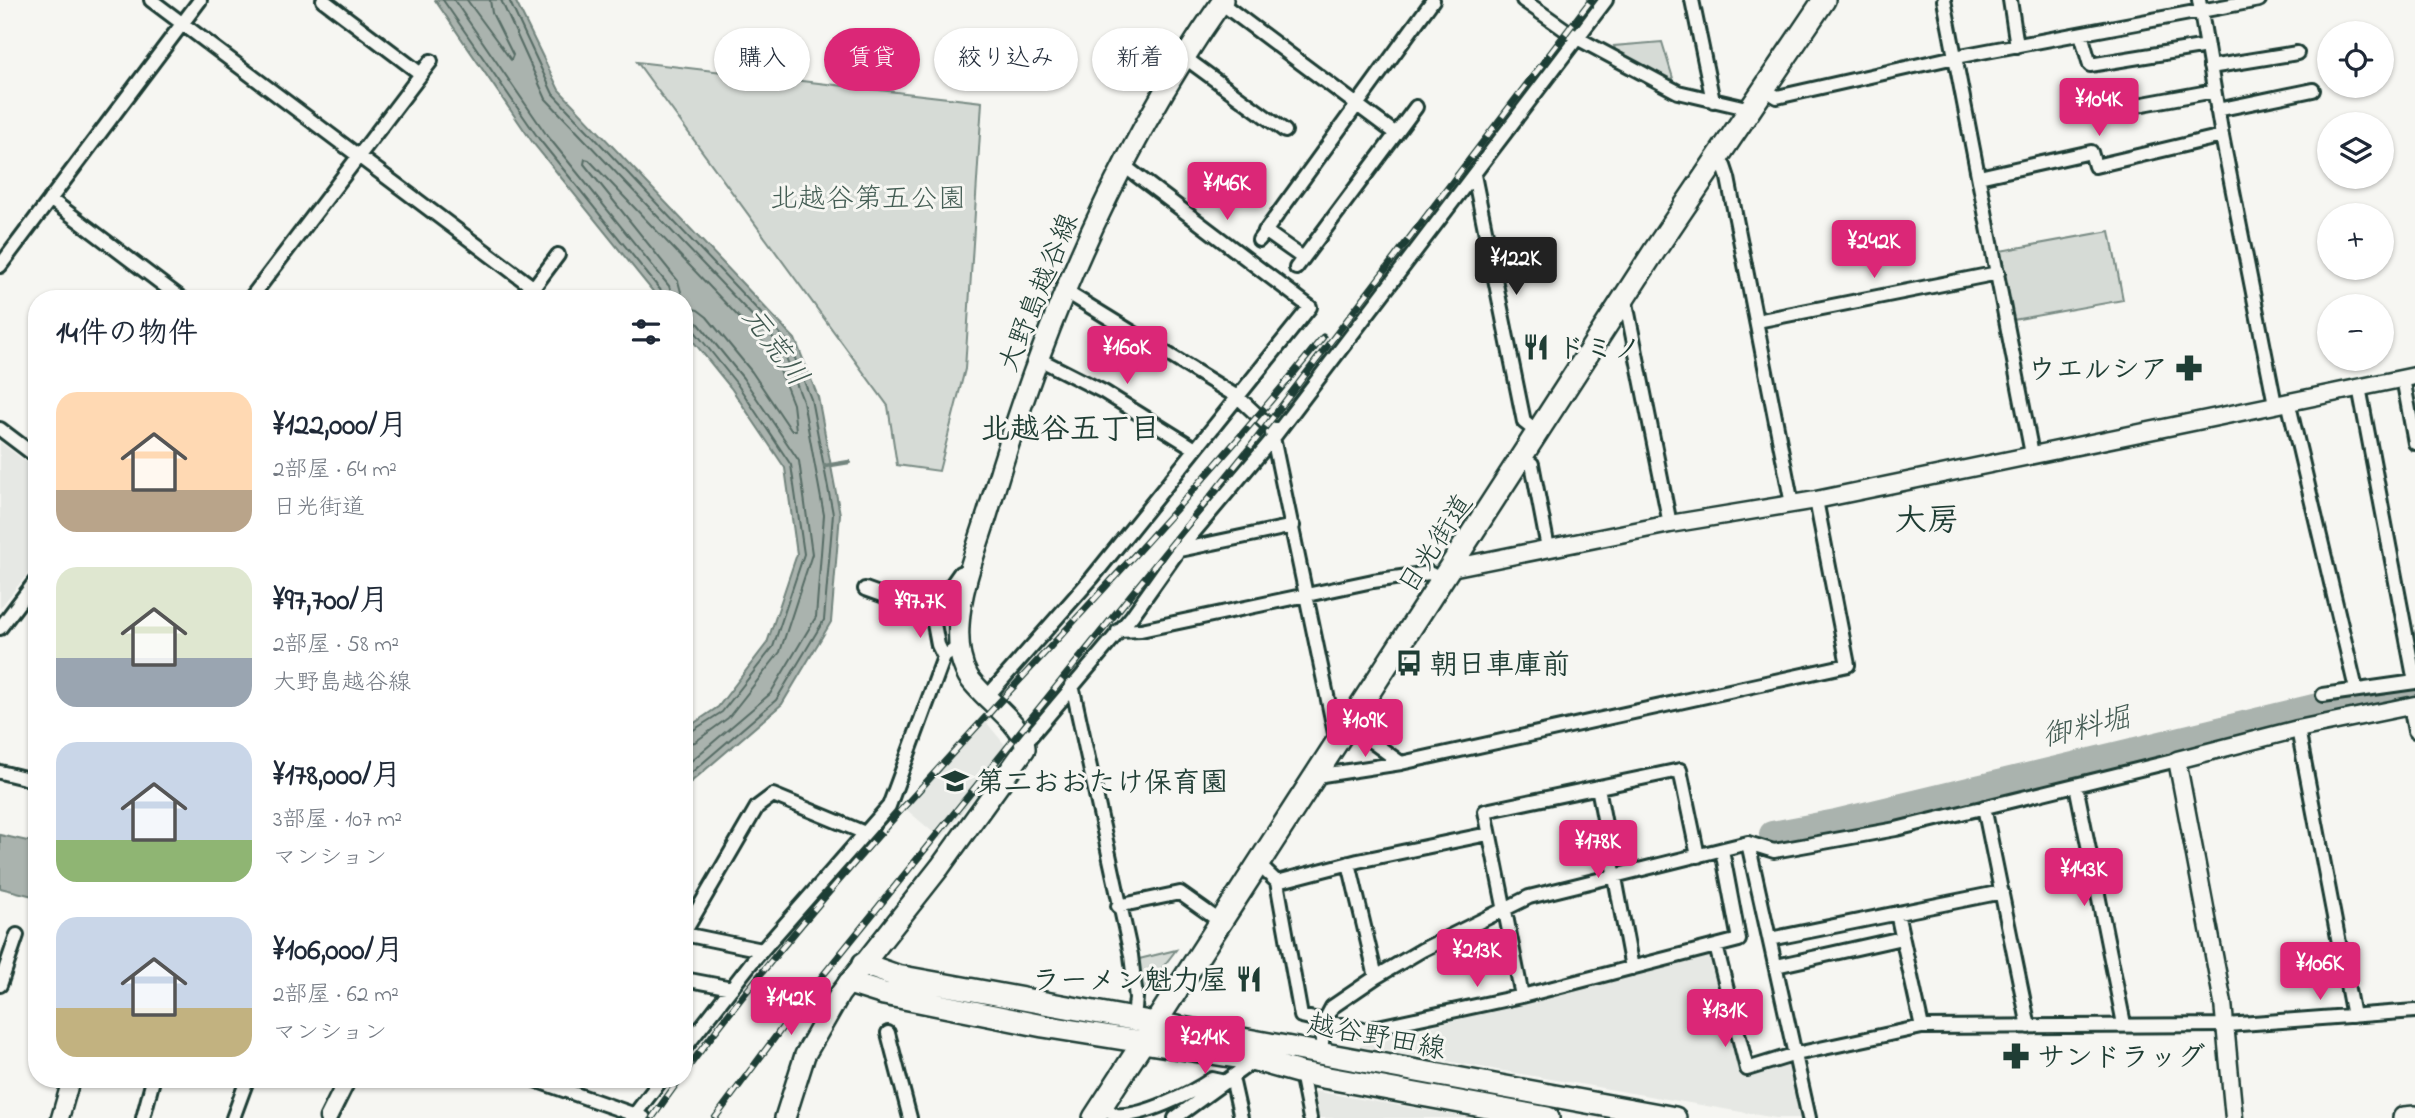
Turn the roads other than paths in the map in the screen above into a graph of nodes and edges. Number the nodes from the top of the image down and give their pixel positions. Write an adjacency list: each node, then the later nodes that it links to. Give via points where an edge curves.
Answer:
1 (151, 0): 14 (street)
2 (200, 0): 14 (street)
3 (323, 0): 25 (street)
4 (1433, 0): 31 (street)
5 (1522, 0): 16 (street)
6 (1606, 0): 16 (street)
7 (1692, 0): 30 (street)
8 (1824, 0): 26 (main road, 日光街道)
9 (1944, 0): 21 (street)
10 (2010, 0): 17 (street)
11 (2259, 0): 13 (street)
12 (1222, 2): 19 (main road, 大野島越谷線); 31 (street)
13 (2200, 6): 15 (street); 18 (street)
14 (182, 24): 39 (street); 44 (street)
15 (2081, 34): 17 (street); 18 (street, via 2090,65)
16 (1577, 38): 30 (street, via 1678,92); 42 (street)
17 (2017, 46): 21 (street)
18 (2207, 46): 24 (street)
19 (1188, 51)
20 (2297, 53): 24 (street)
21 (1955, 57): 26 (street, via 1777,97); 43 (street)
22 (1188, 60): 36 (street)
23 (431, 61): 25 (street)
24 (2210, 67): 29 (street)
25 (421, 74): 39 (street)
26 (1764, 89): 33 (main road, 日光街道)
27 (2313, 90): 34 (street)
28 (1165, 91): 41 (main road, 大野島越谷線)
29 (2214, 91): 34 (street); 35 (street)
30 (1713, 101): 33 (street)
31 (1356, 104): 37 (street); 37 (street, via 1262,236 1299,263)
32 (1416, 107): 37 (street)
33 (1751, 108): 40 (main road, 日光街道)
34 (2217, 110): 38 (street)
35 (2094, 113)
36 (1285, 131)
37 (1396, 134)
38 (2222, 136): 43 (street, via 2095,166 2091,152); 59 (street)
39 (359, 156): 49 (street); 50 (street)
40 (1716, 161): 53 (main road, 日光街道); 54 (street, via 1724,166 1728,178)
41 (1123, 165): 52 (main road, 大野島越谷線); 58 (street, via 1310,307)
42 (1474, 175): 61 (street, via 1524,422); 62 (street)
43 (1979, 177): 47 (street)
44 (50, 200): 46 (street); 48 (street)
45 (558, 255): 51 (street)
46 (0, 266)
47 (1997, 273): 54 (street); 66 (street)
48 (169, 290)
49 (257, 290)
50 (526, 290)
51 (535, 290)
52 (1065, 291): 55 (main road, 大野島越谷線); 58 (street)
53 (1625, 298): 61 (main road, 日光街道); 70 (street)
54 (1757, 321): 69 (street)
55 (1039, 359): 64 (street, via 1104,392); 74 (main road, 大野島越谷線)
56 (2409, 377): 57 (street); 63 (street)
57 (2359, 387): 59 (street); 84 (street, via 2415,682)
58 (1239, 398): 62 (street, via 1271,428); 64 (street)
59 (2282, 403): 66 (street); 84 (street)
60 (0, 429): 65 (street)
61 (1538, 433): 67 (main road, 日光街道)
62 (1274, 437): 71 (street); 73 (street)
63 (2415, 443)
64 (1194, 448): 86 (street, via 1092,578)
65 (28, 450)
66 (2032, 454): 68 (street)
67 (1522, 458): 72 (street, via 1532,464); 75 (main road, 日光街道)
68 (1816, 500): 69 (street); 94 (street, via 1849,665)
69 (1792, 504): 70 (street)
70 (1671, 524): 72 (street)
71 (1293, 526): 73 (street); 78 (street)
72 (1548, 548): 75 (street)
73 (1178, 551): 81 (street)
74 (971, 569): 79 (street, via 960,573); 82 (main road, 大野島越谷線)
75 (1447, 574): 78 (street, via 1429,573); 88 (main road, 日光街道)
76 (865, 589): 79 (street)
77 (28, 591): 80 (street)
78 (1306, 594): 81 (street); 92 (street)
79 (932, 613): 82 (street, via 938,645)
80 (0, 628)
81 (1118, 631): 83 (street)
82 (951, 651): 86 (main road, 大野島越谷線); 101 (street, via 889,806)
83 (1072, 685): 91 (street); 111 (street)
84 (2356, 689): 85 (street)
85 (2323, 695)
86 (986, 698): 91 (main road, 大野島越谷線)
87 (2412, 706): 89 (street); 90 (street)
88 (1349, 724): 92 (main road, 日光街道); 94 (street)
89 (2298, 729): 93 (street); 132 (street)
90 (2415, 731)
91 (1026, 742): 122 (main road, via 1021,759)
92 (1337, 743): 96 (main road, 日光街道)
93 (2177, 760): 98 (street); 137 (street)
94 (1401, 763): 96 (street)
95 (0, 772): 97 (street)
96 (1315, 776): 107 (main road, 日光街道)
97 (28, 779)
98 (2076, 785): 100 (street); 136 (street)
99 (1598, 787): 102 (street, via 1485,810); 105 (street, via 1680,769); 108 (street)
100 (1984, 807): 103 (street, via 1774,851); 110 (street)
101 (865, 833): 114 (street, via 773,795 757,807); 121 (street)
102 (1488, 834): 106 (street); 112 (street)
103 (1748, 843): 104 (street); 119 (street)
104 (1722, 850): 105 (street); 120 (street, via 1739,940)
105 (1698, 856): 108 (street)
106 (1349, 863): 109 (street); 125 (street)
107 (1258, 865): 109 (street); 115 (main road, 日光街道)
108 (1614, 876): 112 (street, via 1529,897); 124 (street)
109 (1277, 882): 135 (street, via 1301,1016)
110 (2002, 891): 113 (street); 139 (street)
111 (1118, 906): 115 (street, via 1180,893); 133 (street, via 1131,955)
112 (1503, 910): 125 (street); 130 (street)
113 (1897, 913): 118 (street); 119 (street)
114 (693, 917)
115 (1221, 922): 134 (main road, 日光街道)
116 (17, 935): 128 (street)
117 (693, 935): 121 (street)
118 (1902, 937): 123 (street); 138 (street)
119 (1770, 939): 123 (street)
120 (1716, 946): 124 (street); 144 (street, via 1747,1069)
121 (762, 950): 129 (street)
122 (863, 964): 127 (main road); 133 (main road, 越谷野田線, via 897,975)
123 (1776, 966): 144 (street)
124 (1632, 968): 130 (street)
125 (1376, 977): 135 (street, via 1332,1007)
126 (693, 981): 129 (street)
127 (849, 983): 142 (main road, 越谷野田線, via 884,994); 162 (main road, via 814,1036)
128 (0, 985)
129 (732, 988): 141 (street)
130 (1522, 996): 135 (street, via 1364,1030)
131 (2415, 1011): 132 (street)
132 (2353, 1016): 137 (street)
133 (1134, 1018): 134 (main road, 越谷野田線)
134 (1156, 1022): 142 (main road, 日光街道); 143 (main road, 越谷野田線)
135 (1324, 1022): 143 (street)
136 (2124, 1024): 137 (street); 139 (street)
137 (2227, 1025): 169 (street)
138 (1922, 1027): 139 (street); 144 (street)
139 (2029, 1027)
140 (888, 1033): 163 (street)
141 (693, 1038)
142 (1142, 1044): 145 (main road, 越谷野田線); 154 (main road, 日光街道)
143 (1321, 1053): 167 (main road, 越谷野田線)
144 (1796, 1055): 168 (street)
145 (1255, 1060): 146 (main road, 越谷野田線); 147 (street)
146 (1301, 1073): 165 (street); 166 (main road, 越谷野田線)
147 (1229, 1080): 155 (street); 164 (street)
148 (69, 1088): 158 (street)
149 (151, 1088): 159 (street)
150 (244, 1088): 160 (street)
151 (343, 1088): 161 (street)
152 (557, 1088): 156 (street)
153 (656, 1088): 156 (street)
154 (1098, 1112): 155 (street)
155 (1175, 1114)
156 (637, 1117)
157 (2415, 1117): 170 (main road)
158 (60, 1118)
159 (143, 1118)
160 (233, 1118)
161 (328, 1118)
162 (785, 1118)
163 (910, 1118)
164 (1241, 1118)
165 (1310, 1118)
166 (1548, 1118)
167 (1675, 1118)
168 (1809, 1118)
169 (2234, 1118)
170 (2404, 1118)

